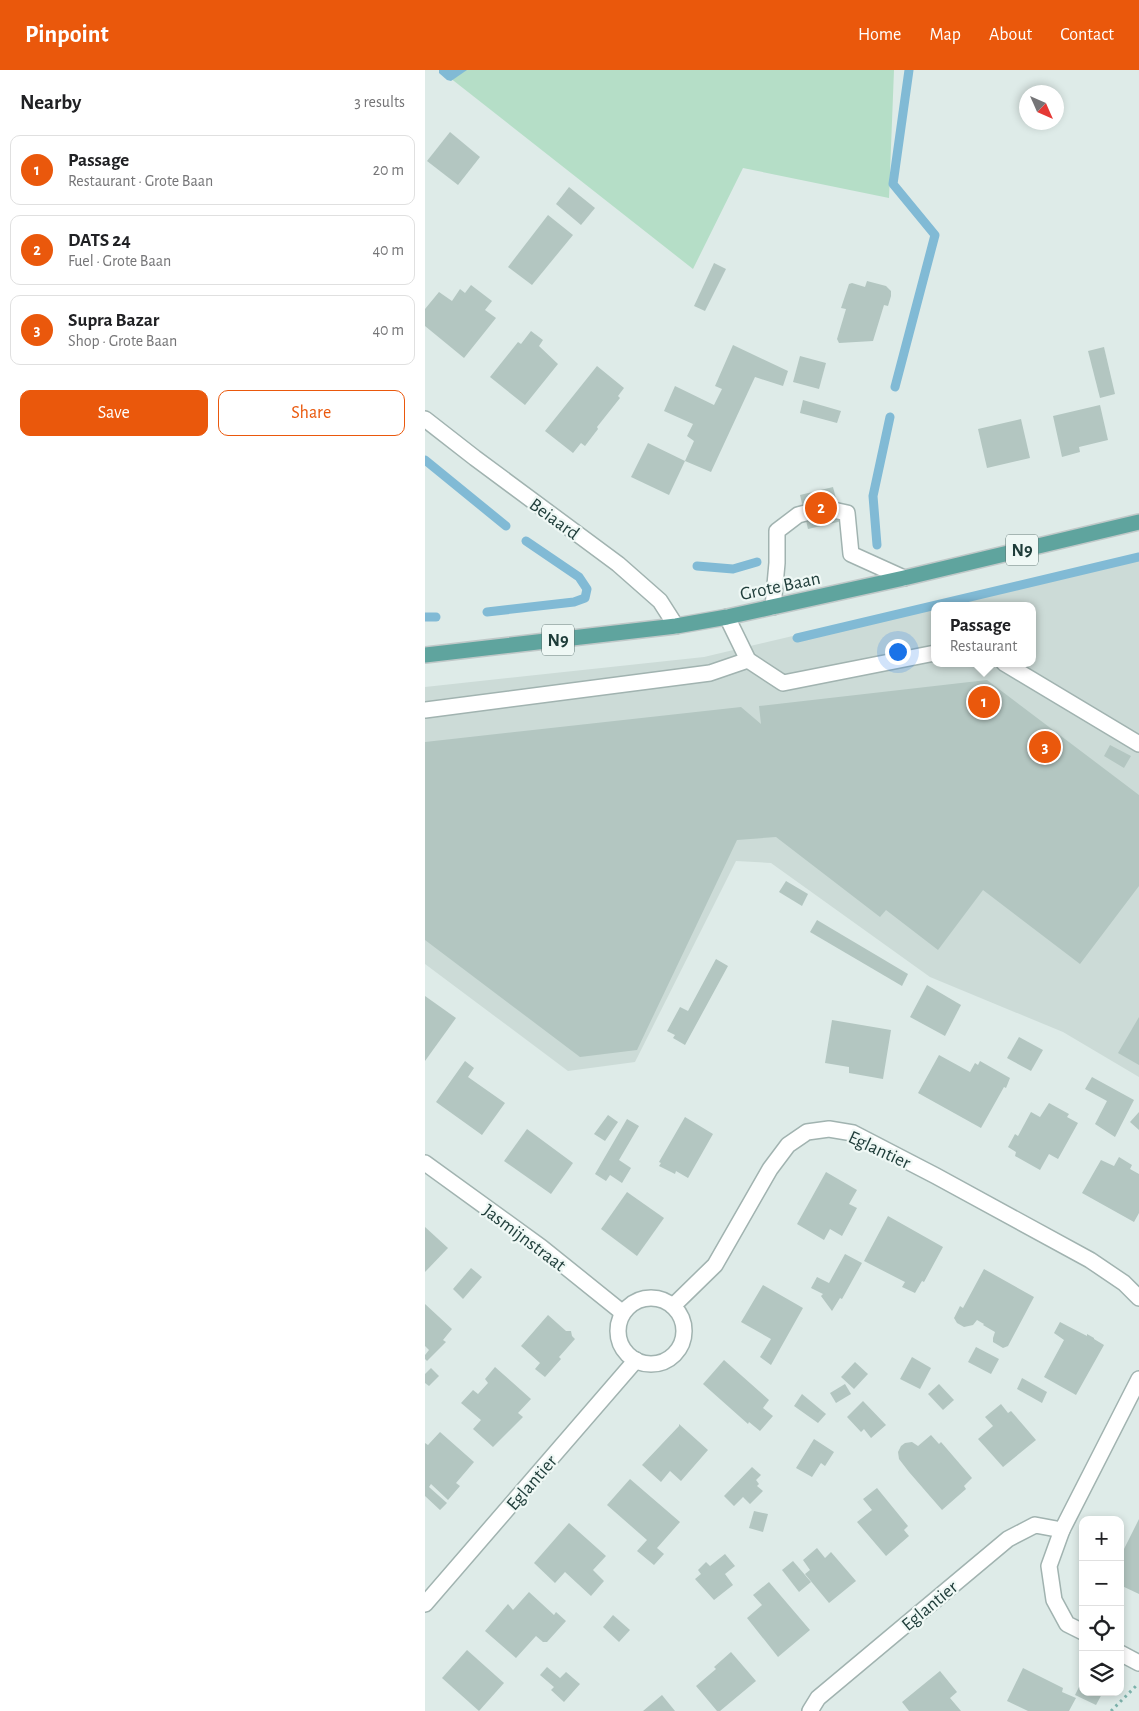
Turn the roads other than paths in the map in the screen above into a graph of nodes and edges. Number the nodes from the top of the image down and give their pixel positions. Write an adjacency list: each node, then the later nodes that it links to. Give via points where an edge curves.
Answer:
1 (425, 419): 6 (street, Beiaard, via 618,564 660,601)
2 (1139, 522): 3 (main road, Grote Baan / N9)
3 (904, 578): 4 (main road, Grote Baan / N9); 4 (street, via 851,554 847,513 824,508 797,515 777,531)
4 (773, 607): 5 (main road, Grote Baan / N9)
5 (727, 616): 6 (main road, Grote Baan / N9); 9 (street)
6 (676, 626): 8 (main road, Grote Baan / N9)
7 (931, 654): 9 (street, via 783,683)
8 (425, 655)
9 (748, 660): 11 (street, via 710,673)
10 (1011, 667): 12 (street)
11 (425, 710)
12 (1139, 744)
13 (425, 1163): 16 (street, Jasmijnstraat, via 541,1247)
14 (1139, 1298): 15 (street, Eglantier, via 1125,1283 1090,1260 853,1133 829,1129 807,1132 788,1145 770,1169 715,1265)
15 (673, 1306): 16 (street, via 664,1300 645,1298); 17 (street, via 683,1322 684,1331 675,1353 666,1360 652,1363)
16 (623, 1313): 17 (street, via 619,1323 621,1343)
17 (636, 1360): 20 (street, Eglantier)
18 (1139, 1379): 19 (street)
19 (1062, 1530): 21 (street, via 1049,1566 1054,1600 1067,1624); 24 (street, Eglantier, via 1035,1526 1009,1539 817,1698)
20 (425, 1604)
21 (1079, 1630)
22 (1124, 1655): 23 (street)
23 (1139, 1663)
24 (810, 1711)

